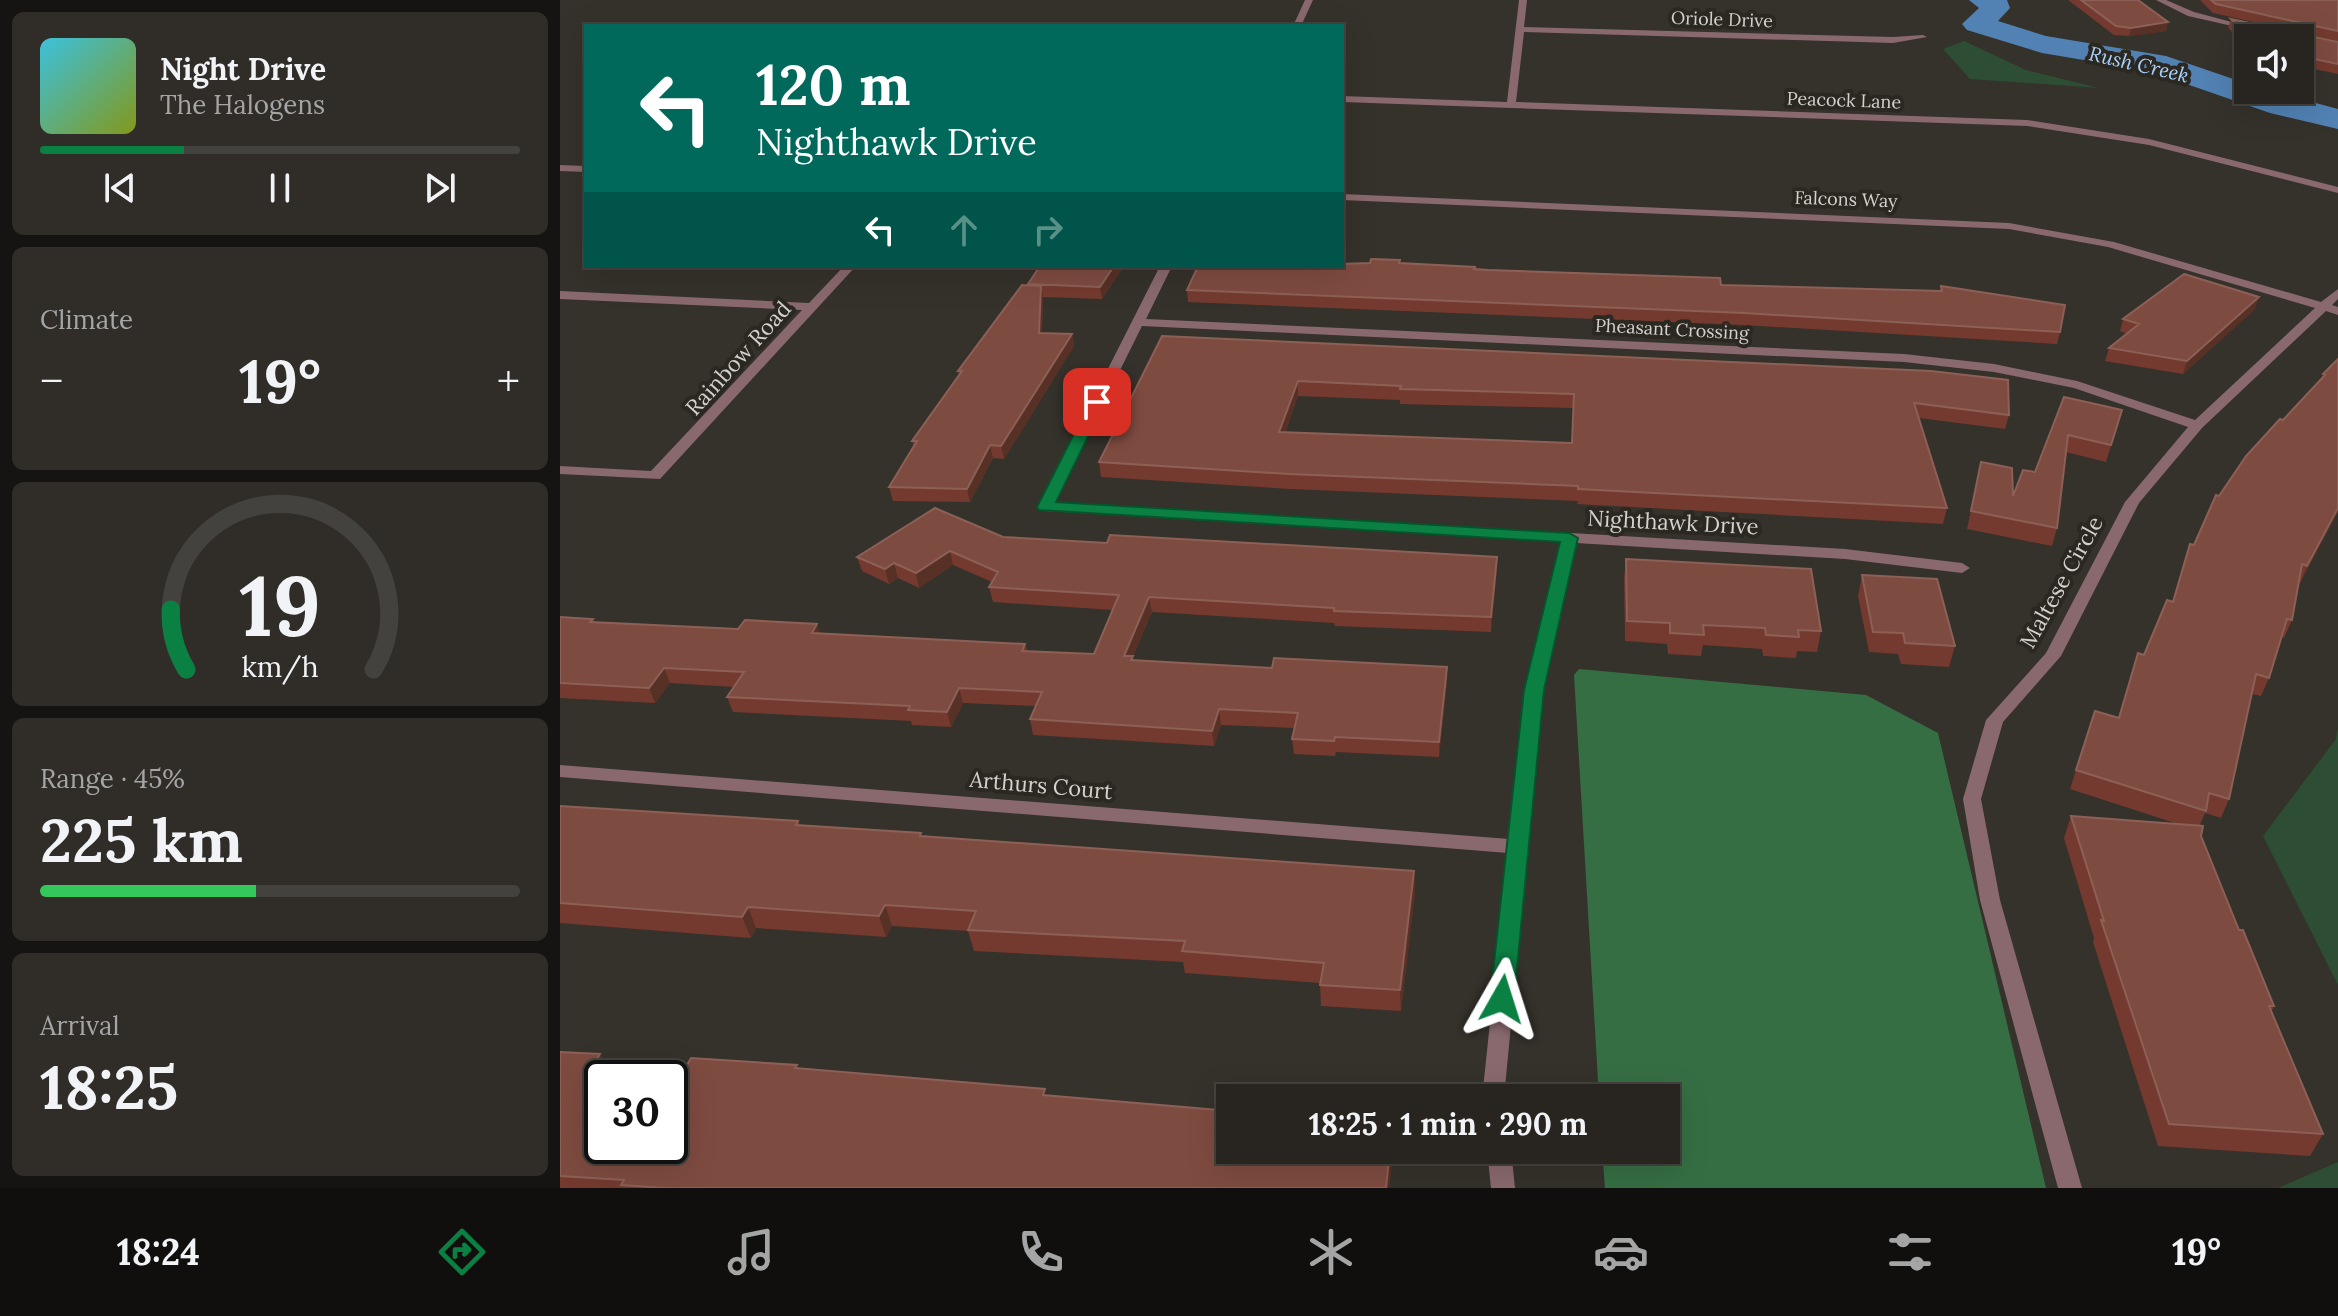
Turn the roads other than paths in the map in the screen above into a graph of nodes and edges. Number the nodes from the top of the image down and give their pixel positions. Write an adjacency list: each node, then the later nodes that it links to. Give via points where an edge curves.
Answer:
1 (1309, 0): 4 (street)
2 (1523, 0): 6 (street)
3 (2160, 0): 5 (street)
4 (1298, 24)
5 (2234, 24)
6 (1520, 29): 7 (street, Oriole Drive); 9 (street)
7 (1923, 37)
8 (1344, 99): 9 (street, Peacock Lane)
9 (1511, 105): 12 (street, Peacock Lane, via 2055,126 2149,142)
10 (560, 168): 11 (street)
11 (584, 169)
12 (2338, 190)
13 (1344, 197): 19 (street, Falcons Way, via 2009,226 2110,244)
14 (848, 268): 18 (street, Rainbow Road)
15 (1165, 268): 20 (street)
16 (2338, 293): 19 (street, Maltese Circle)
17 (560, 295): 18 (street)
18 (811, 307): 22 (street, Rainbow Road, via 655,476)
19 (2331, 309): 21 (street, Maltese Circle)
20 (1136, 322): 21 (street, Pheasant Crossing, via 1904,358 2077,385); 23 (street, Nighthawk Drive, via 1045,507)
21 (2197, 425): 30 (street, Maltese Circle, via 2132,502 2053,656 1995,720 1972,799 1990,900)
22 (560, 470)
23 (1569, 538): 24 (street, Nighthawk Drive, via 1845,554); 26 (street, via 1534,690)
24 (1962, 568)
25 (560, 771): 26 (street, Arthurs Court)
26 (1517, 847): 27 (street)
27 (1494, 1084)
28 (1500, 1164): 29 (street)
29 (1503, 1188)
30 (2070, 1188)

